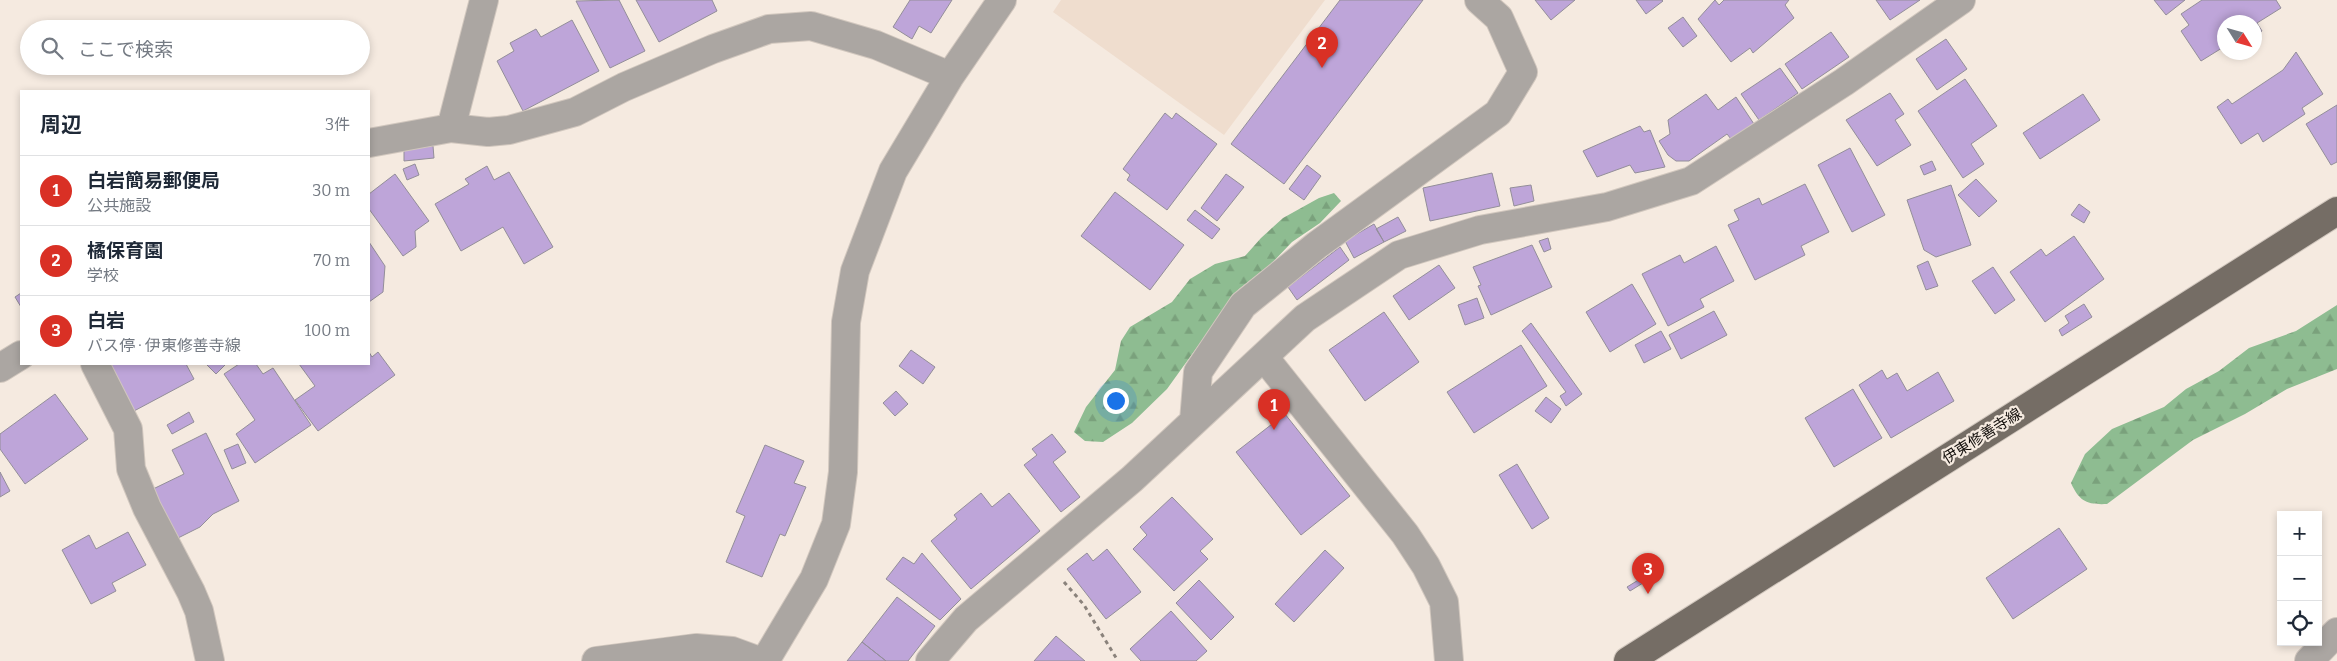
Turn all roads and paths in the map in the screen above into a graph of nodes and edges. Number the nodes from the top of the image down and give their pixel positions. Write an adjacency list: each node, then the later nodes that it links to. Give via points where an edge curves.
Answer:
1 (484, 0): 6 (street)
2 (1002, 0): 5 (street)
3 (1479, 0): 13 (street, via 1499,18 1523,72 1498,113 1317,245 1243,305 1198,372)
4 (1961, 0): 10 (street, via 1844,82 1691,181 1607,206 1480,230 1399,255 1306,318)
5 (950, 76): 6 (street, via 876,45 812,26 769,29 677,64 574,112 509,130 488,132); 19 (street, via 893,171 856,271 846,322 843,472 836,524 814,579)
6 (451, 128): 7 (street)
7 (370, 143)
8 (2337, 211): 23 (main road, 伊東修善寺線)
9 (20, 356): 12 (street)
10 (1264, 356): 13 (street); 22 (street, via 1405,534 1426,566 1444,602)
11 (96, 365): 16 (street, via 128,429 131,469 147,508 199,611)
12 (0, 368)
13 (1194, 421): 14 (street, via 1132,479)
14 (1041, 554): 20 (street, via 966,619); 21 (path, via 1084,605)
15 (2337, 632): 24 (street)
16 (210, 661)
17 (596, 661): 18 (street, via 696,648 732,651)
18 (759, 661)
19 (765, 661)
20 (930, 661)
21 (1118, 661)
22 (1449, 661)
23 (1628, 661)
24 (2309, 661)

